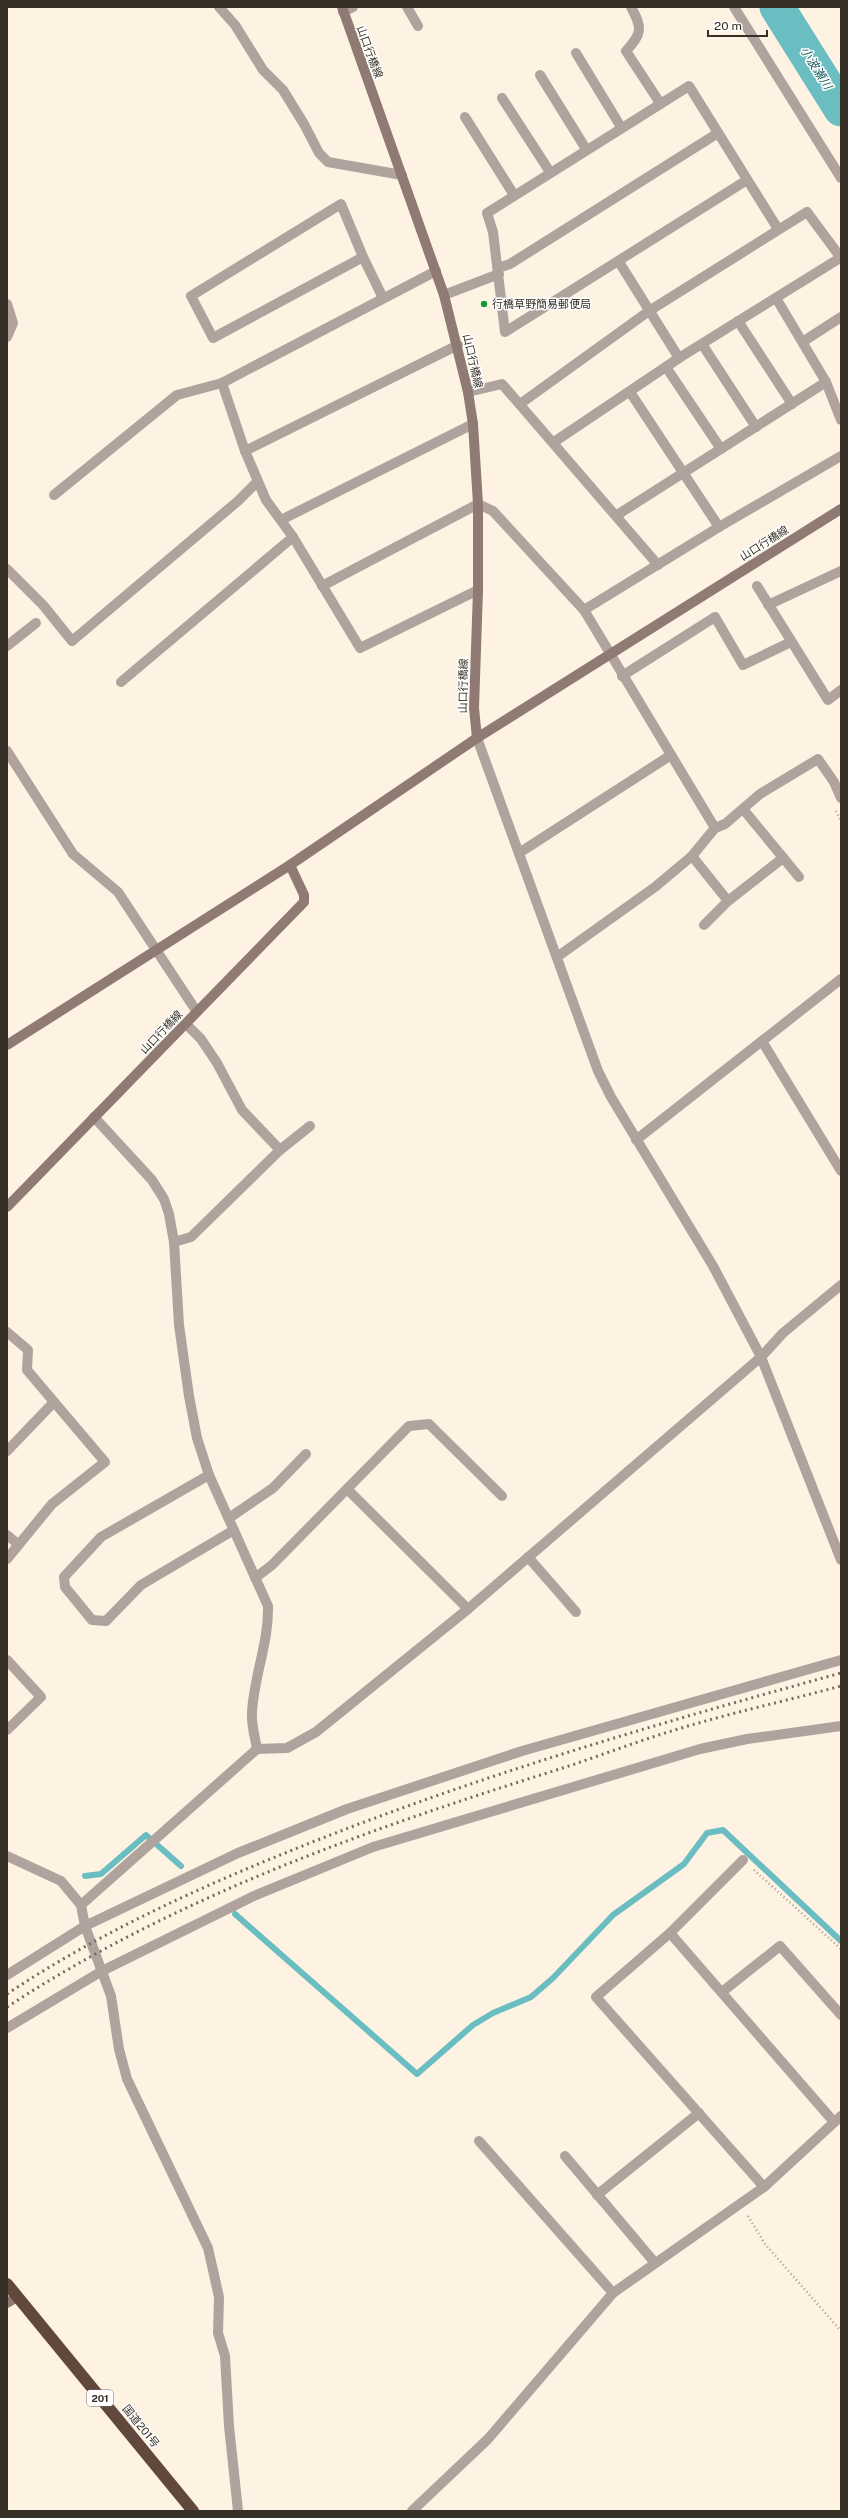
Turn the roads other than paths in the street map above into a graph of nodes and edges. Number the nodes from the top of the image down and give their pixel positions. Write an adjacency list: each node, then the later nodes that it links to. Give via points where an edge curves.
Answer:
1 (219, 7): 17 (street, via 235,25 263,70 283,90 319,153 328,162)
2 (353, 7): 6 (street)
3 (407, 7): 7 (street)
4 (631, 7): 11 (street, via 640,28 639,36 626,51)
5 (734, 7): 18 (street)
6 (342, 10): 17 (main road, 山口行橋線)
7 (418, 26)
8 (576, 52): 13 (street)
9 (540, 75): 15 (street)
10 (502, 98): 16 (street)
11 (660, 103): 13 (street); 14 (street, via 689,86)
12 (465, 117): 20 (street)
13 (621, 127): 15 (street)
14 (718, 134): 19 (street); 26 (street)
15 (586, 149): 16 (street)
16 (550, 172): 20 (street)
17 (402, 175): 25 (main road, 山口行橋線)
18 (841, 178)
19 (747, 180): 21 (street); 24 (street)
20 (514, 195): 26 (street, via 487,213 493,232)
21 (778, 230): 23 (street, via 807,212); 31 (street)
22 (363, 257): 22 (street, via 213,338 191,296 341,204); 28 (street)
23 (841, 258): 29 (street)
24 (619, 262): 26 (street, via 505,332); 31 (street)
25 (436, 271): 27 (main road, 山口行橋線); 28 (street)
26 (498, 271): 27 (street)
27 (444, 295): 37 (main road, 山口行橋線)
28 (384, 298): 41 (street)
29 (776, 298): 33 (street); 35 (street)
30 (7, 304): 34 (street, via 13,323)
31 (649, 311): 38 (street); 44 (street)
32 (841, 317): 35 (street)
33 (738, 321): 36 (street); 45 (street)
34 (7, 336)
35 (804, 341): 40 (street)
36 (702, 344): 38 (street); 48 (street)
37 (458, 345): 42 (main road, 山口行橋線); 51 (street)
38 (679, 358): 39 (street)
39 (666, 367): 43 (street); 50 (street)
40 (826, 382): 45 (street); 46 (street)
41 (222, 383): 51 (street); 55 (street, via 177,395)
42 (468, 392): 44 (street, via 502,384); 47 (main road, 山口行橋線)
43 (630, 392): 49 (street); 53 (street)
44 (520, 404): 49 (street)
45 (792, 404): 48 (street)
46 (841, 420)
47 (473, 424): 56 (main road, 山口行橋線); 59 (street)
48 (756, 427): 50 (street)
49 (554, 442): 58 (street)
50 (721, 450): 53 (street)
51 (245, 451): 54 (street)
52 (841, 456): 60 (street)
53 (683, 474): 58 (street); 60 (street)
54 (257, 482): 59 (street, via 266,500); 63 (street, via 238,501 72,641 43,605)
55 (54, 495)
56 (478, 504): 65 (street); 67 (main road, 山口行橋線); 69 (street, via 493,511)
57 (841, 508): 73 (main road, 山口行橋線)
58 (617, 515): 62 (street)
59 (281, 520): 61 (street)
60 (719, 527): 62 (street)
61 (293, 537): 65 (street); 75 (street)
62 (658, 565): 69 (street)
63 (7, 569)
64 (841, 571): 68 (street)
65 (322, 586): 67 (street, via 360,648)
66 (757, 586): 68 (street)
67 (478, 590): 77 (main road, 山口行橋線, via 474,708)
68 (768, 605): 71 (street)
69 (584, 610): 73 (street)
70 (36, 623): 72 (street)
71 (791, 642): 74 (street, via 743,665 715,617); 76 (street, via 828,700)
72 (7, 646)
73 (610, 654): 74 (street); 77 (main road, 山口行橋線)
74 (622, 676): 79 (street)
75 (121, 682)
76 (841, 690)
77 (477, 738): 83 (street); 86 (main road, 山口行橋線)
78 (7, 751): 90 (street, via 73,854 118,892)
79 (671, 755): 82 (street); 83 (street)
80 (841, 798): 81 (street, via 834,782 818,759 760,794)
81 (743, 809): 82 (street, via 725,824); 85 (street)
82 (715, 828): 84 (street)
83 (519, 853): 91 (street)
84 (692, 856): 88 (street); 91 (street, via 633,904)
85 (783, 858): 87 (street); 88 (street)
86 (290, 865): 90 (main road, 山口行橋線); 93 (main road, 山口行橋線, via 304,896 304,902)
87 (799, 877)
88 (728, 901): 89 (street)
89 (704, 925)
90 (157, 950): 93 (street); 96 (main road, 山口行橋線)
91 (557, 957): 99 (street, via 598,1071)
92 (841, 979): 95 (street)
93 (197, 1012): 94 (main road, 山口行橋線)
94 (186, 1024): 97 (main road, 山口行橋線); 100 (street, via 201,1039 213,1057 242,1110)
95 (762, 1041): 99 (street); 101 (street)
96 (7, 1045)
97 (94, 1117): 102 (main road, 山口行橋線); 103 (street, via 158,1188 170,1214)
98 (310, 1126): 100 (street)
99 (636, 1140): 106 (street, via 713,1266)
100 (280, 1150): 103 (street, via 191,1237)
101 (841, 1171)
102 (7, 1207)
103 (174, 1242): 110 (street, via 179,1325 188,1396 197,1438)
104 (841, 1285): 106 (street, via 783,1333)
105 (7, 1332): 107 (street, via 28,1350 28,1370)
106 (761, 1357): 117 (street); 119 (street)
107 (54, 1402): 108 (street); 116 (street, via 105,1462 52,1504)
108 (7, 1452)
109 (306, 1454): 113 (street, via 273,1488)
110 (209, 1475): 113 (street); 114 (street, via 101,1536 64,1577 65,1586 92,1620 106,1621 141,1585)
111 (347, 1489): 112 (street, via 409,1426 429,1424); 120 (street); 121 (street)
112 (502, 1496)
113 (229, 1518): 114 (street)
114 (234, 1530): 120 (street)
115 (7, 1535): 116 (street)
116 (18, 1544): 118 (street)
117 (528, 1558): 121 (street); 122 (street)
118 (7, 1559)
119 (841, 1560)
120 (256, 1578): 127 (street, via 268,1606 269,1626 261,1655 252,1713)
121 (468, 1610): 127 (street, via 316,1732 287,1748)
122 (576, 1612)
123 (7, 1660): 126 (street, via 41,1697)
124 (841, 1660): 131 (street, via 522,1751 391,1793 238,1853)
125 (841, 1726): 133 (street, via 747,1739 700,1749 373,1847 254,1896)
126 (7, 1730)
127 (256, 1749): 130 (street)
128 (7, 1856): 130 (street, via 61,1881)
129 (743, 1860): 132 (street)
130 (80, 1905): 131 (street)
131 (86, 1926): 133 (street); 134 (street)
132 (670, 1933): 135 (street); 138 (street, via 596,1997)
133 (102, 1971): 137 (street); 149 (street, via 111,1996 119,2049 127,2079 208,2248 219,2297 218,2333 225,2356)
134 (7, 1974)
135 (722, 1992): 136 (street, via 780,1946); 139 (street)
136 (841, 2015)
137 (7, 2028)
138 (699, 2113): 142 (street); 143 (street)
139 (838, 2119): 142 (street)
140 (478, 2141): 146 (street)
141 (565, 2156): 143 (street)
142 (764, 2187): 144 (street)
143 (597, 2195): 144 (street)
144 (655, 2263): 146 (street)
145 (7, 2284): 147 (highway, 国道201号 / 201)
146 (612, 2293): 150 (street, via 488,2439)
147 (12, 2300): 148 (highway, 国道201号 / 201)
148 (193, 2511)
149 (238, 2511)
150 (412, 2511)

